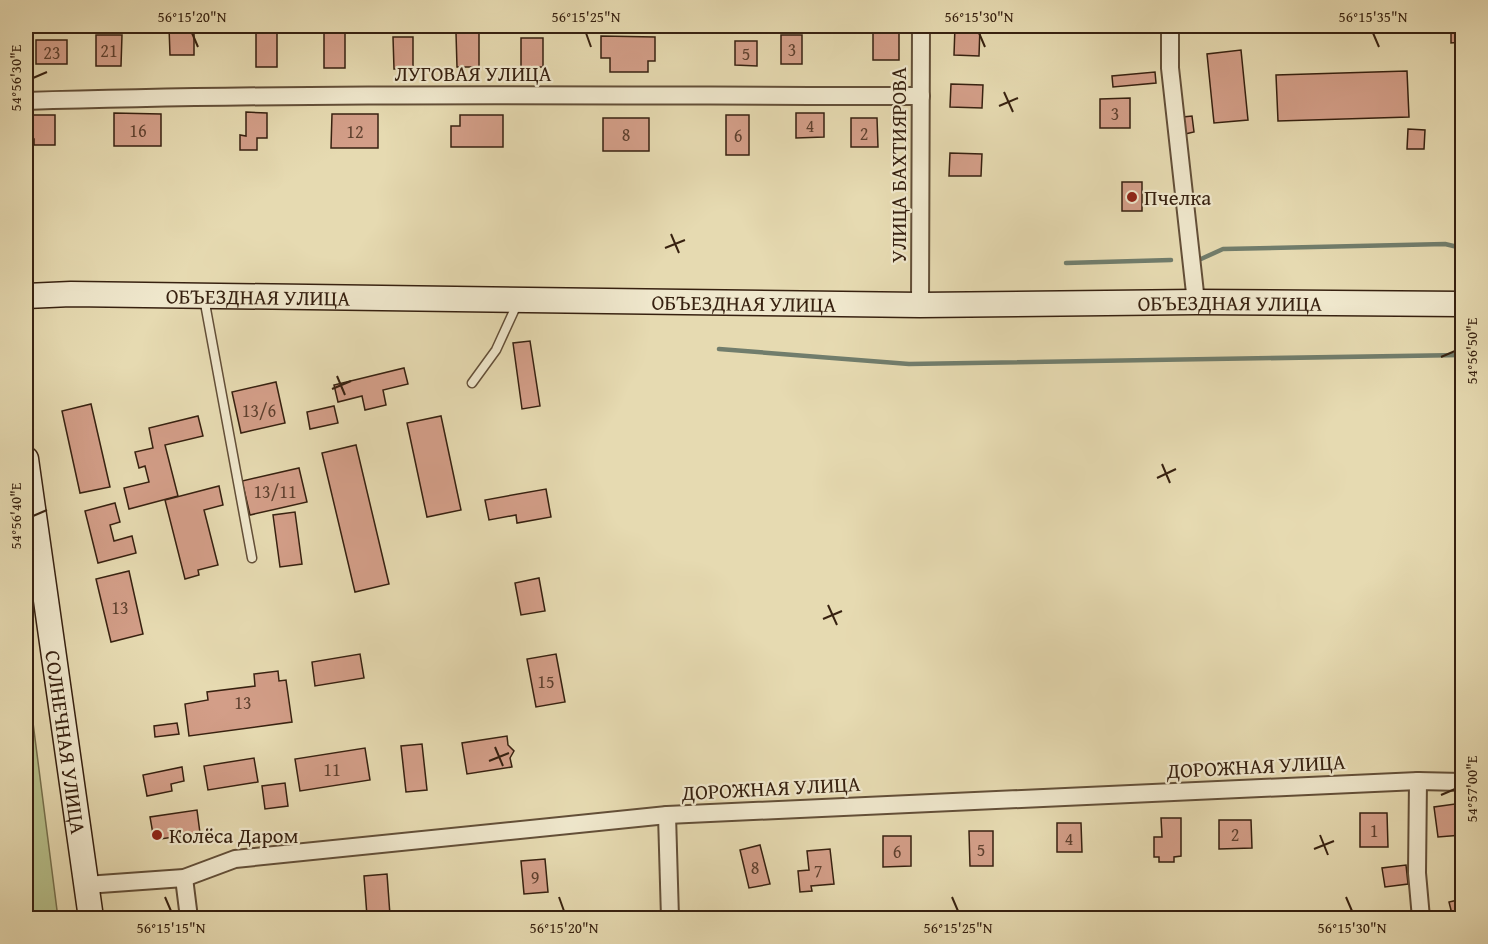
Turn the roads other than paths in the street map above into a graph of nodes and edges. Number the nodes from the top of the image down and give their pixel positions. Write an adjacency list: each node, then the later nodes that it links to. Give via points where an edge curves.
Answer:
1 (921, 26): 3 (street, УЛИЦА БАХТИЯРОВА)
2 (1170, 26): 8 (street, via 1170,68)
3 (921, 96): 4 (street, ЛУГОВАЯ УЛИЦА, via 381,95); 9 (street, УЛИЦА БАХТИЯРОВА)
4 (26, 101)
5 (26, 296): 6 (main road, ОБЪЕЗДНАЯ УЛИЦА)
6 (204, 297): 7 (main road, ОБЪЕЗДНАЯ УЛИЦА); 13 (lane)
7 (518, 301): 9 (main road, ОБЪЕЗДНАЯ УЛИЦА); 11 (lane, via 496,350)
8 (1196, 302): 9 (main road, ОБЪЕЗДНАЯ УЛИЦА); 10 (main road, ОБЪЕЗДНАЯ УЛИЦА)
9 (920, 304)
10 (1462, 304)
11 (472, 383)
12 (26, 459): 18 (main road, СОЛНЕЧНАЯ УЛИЦА)
13 (252, 558)
14 (1418, 781): 15 (street, ДОРОЖНАЯ УЛИЦА); 16 (street, ДОРОЖНАЯ УЛИЦА); 22 (street, via 1416,873)
15 (1462, 782)
16 (667, 815): 17 (street, ДОРОЖНАЯ УЛИЦА, via 236,859); 21 (street)
17 (184, 878): 18 (street, ДОРОЖНАЯ УЛИЦА); 20 (street)
18 (86, 885): 19 (main road, СОЛНЕЧНАЯ УЛИЦА)
19 (91, 918)
20 (189, 918)
21 (670, 918)
22 (1421, 918)

